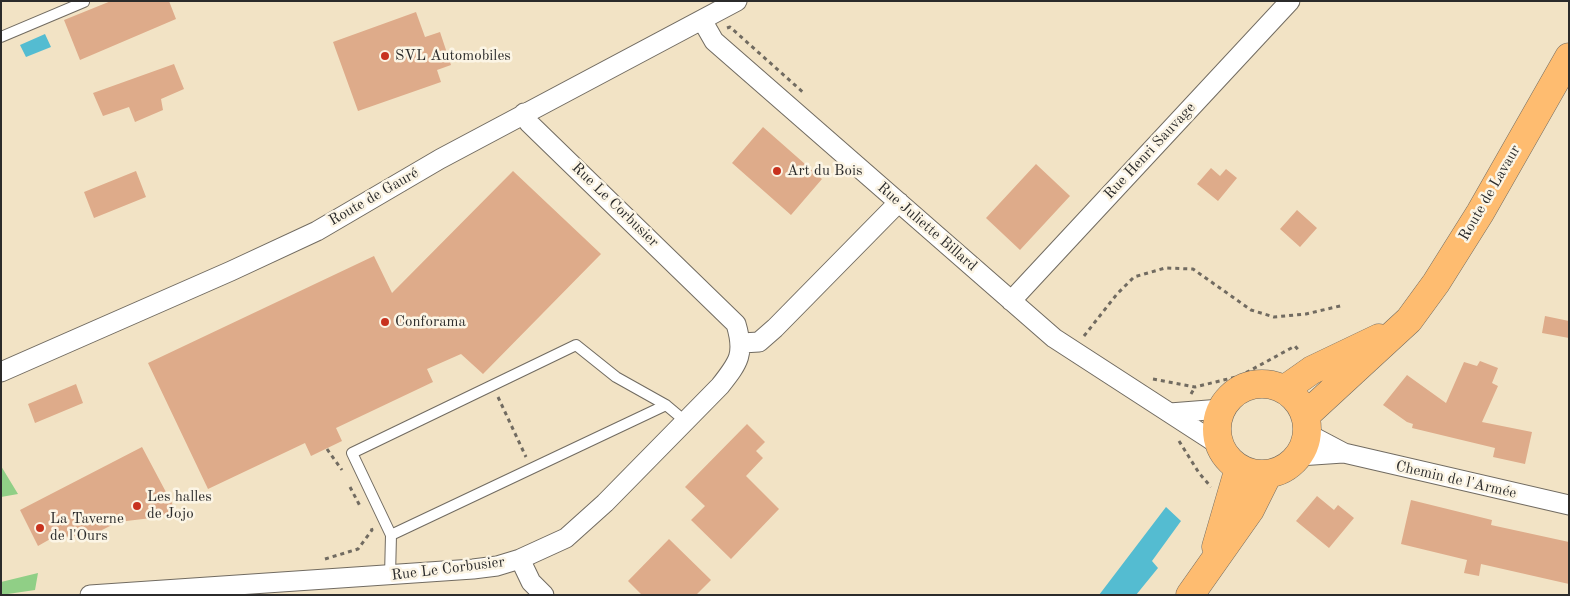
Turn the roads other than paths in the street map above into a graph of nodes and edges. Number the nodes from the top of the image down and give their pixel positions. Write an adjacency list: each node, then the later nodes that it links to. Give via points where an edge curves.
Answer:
1 (737, 1): 4 (street, Route de Gauré)
2 (1290, 1): 9 (street, Rue Henri Sauvage)
3 (84, 2): 5 (lane)
4 (702, 20): 7 (street, Route de Gauré); 8 (street, Rue Juliette Billard, via 714,41)
5 (1, 37)
6 (1569, 57): 10 (main road, Route de Lavaur, via 1480,214)
7 (524, 113): 11 (street, Rue Le Corbusier, via 530,123 727,313 736,324); 12 (street, Route de Gauré, via 317,231)
8 (899, 202): 9 (street, Rue Juliette Billard); 11 (street, via 775,328 759,342)
9 (1011, 301): 16 (street, Rue Juliette Billard, via 1072,350)
10 (1405, 325): 13 (main road, Route de Lavaur, via 1312,370); 18 (main road, Route de Lavaur)
11 (742, 343): 17 (street, Rue Le Corbusier, via 733,369)
12 (1, 372)
13 (1285, 389): 15 (main road, via 1267,383 1248,385 1232,394); 18 (main road, via 1298,400)
14 (666, 405): 17 (lane); 23 (lane); 23 (lane, via 616,378 576,346 492,385 352,453)
15 (1221, 409): 16 (street); 19 (main road, via 1217,421)
16 (1170, 413): 19 (street, Rue Juliette Billard)
17 (685, 421): 24 (street, Rue Le Corbusier, via 587,520 550,547)
18 (1304, 435): 21 (main road, via 1285,468); 22 (street, Chemin de l'Armée, via 1344,453)
19 (1219, 445): 20 (main road)
20 (1239, 468): 21 (main road, via 1253,474); 26 (main road)
21 (1268, 474): 26 (main road, via 1250,510)
22 (1569, 505)
23 (391, 535): 25 (lane)
24 (520, 559): 25 (street, Rue Le Corbusier, via 497,566); 28 (street, via 531,582)
25 (390, 576): 27 (street, Rue Le Corbusier)
26 (1200, 585)
27 (90, 595)
28 (544, 595)

